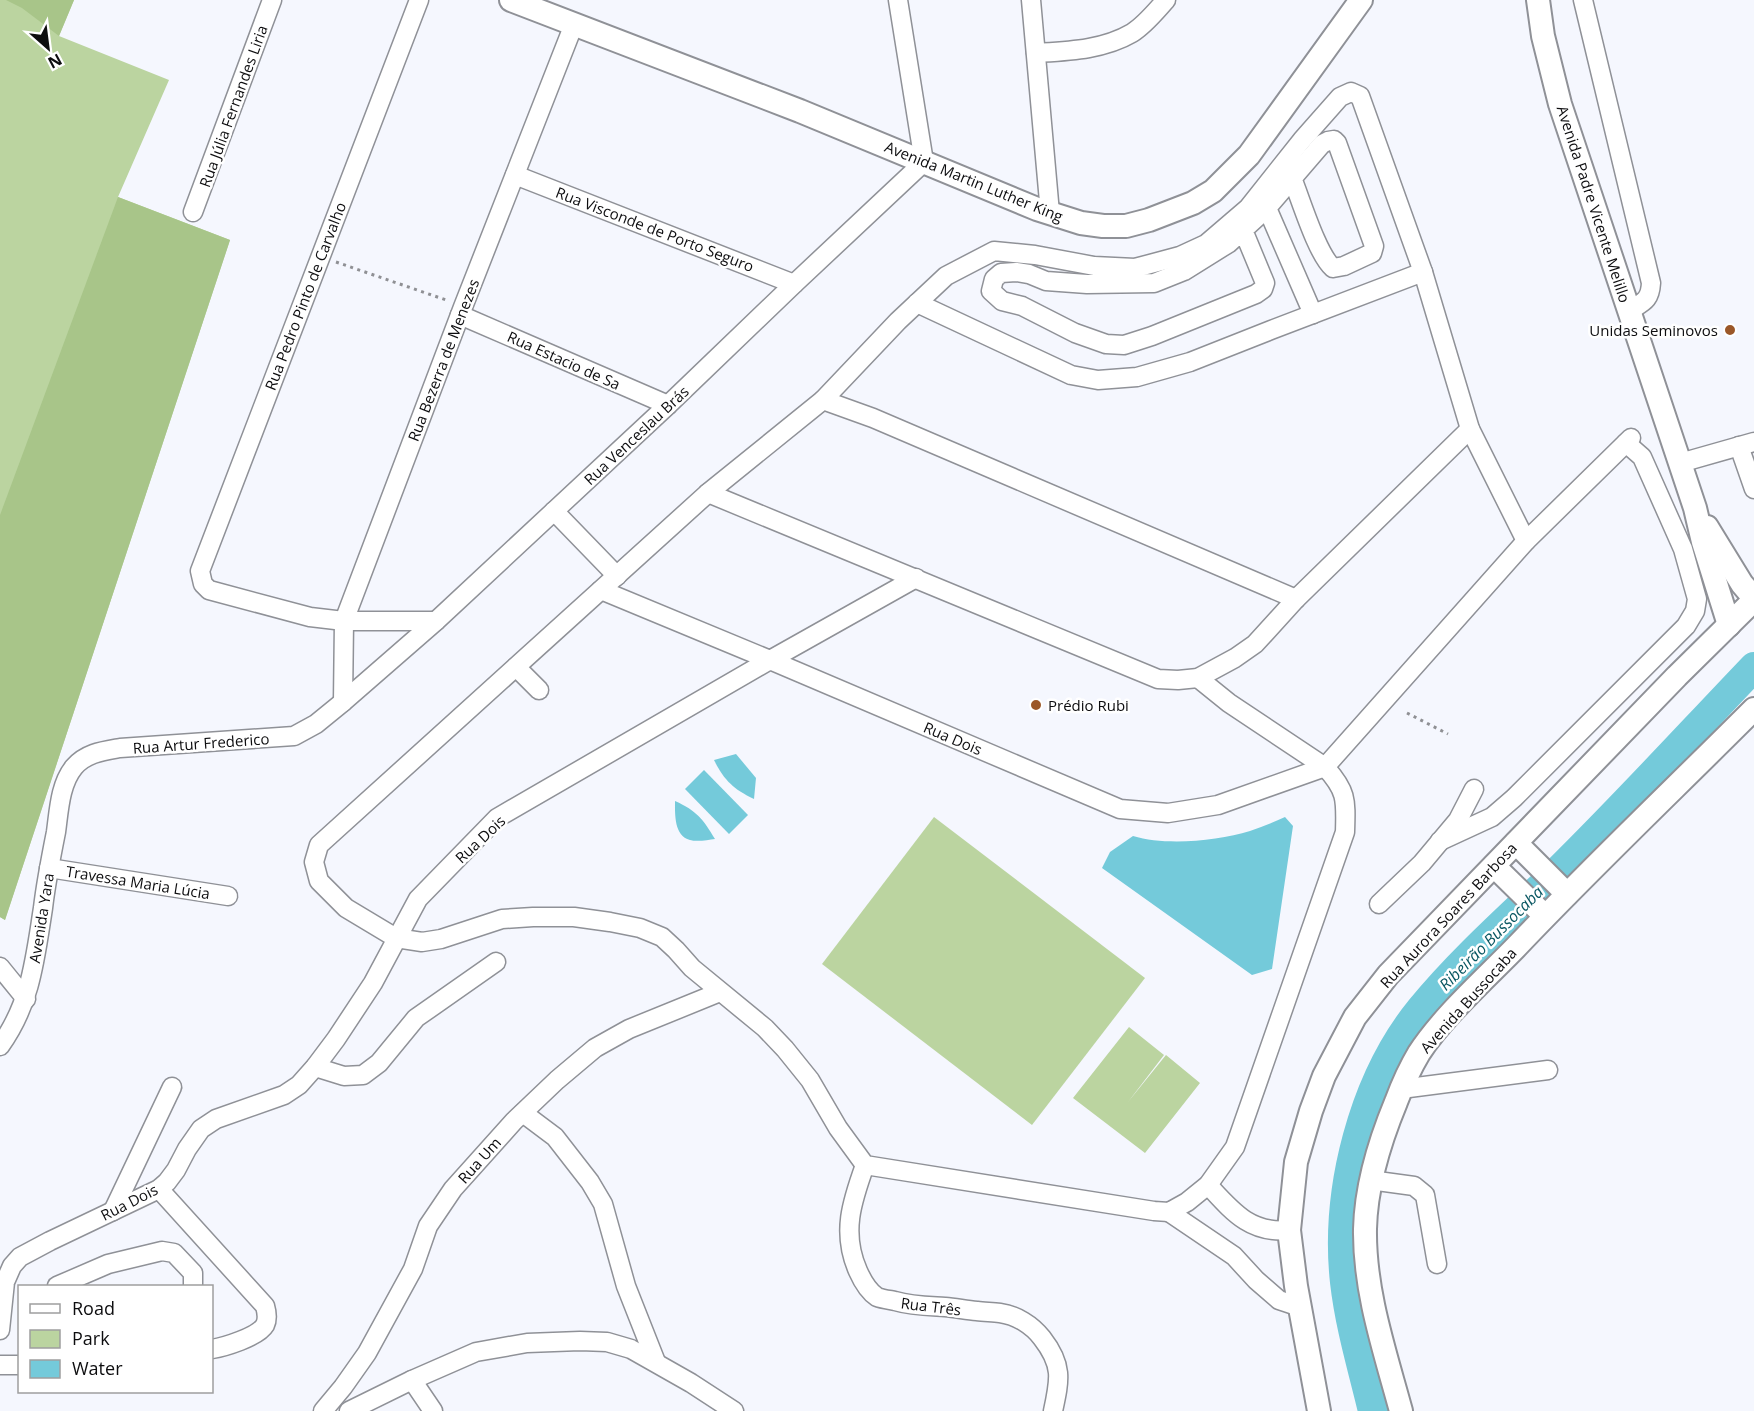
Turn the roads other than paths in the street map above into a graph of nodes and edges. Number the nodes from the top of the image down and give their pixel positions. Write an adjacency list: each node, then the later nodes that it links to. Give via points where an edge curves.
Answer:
1 (272, 0): 16 (street, Rua Júlia Fernandes Liria)
2 (419, 0): 40 (street, Rua Pedro Pinto de Carvalho, via 200,572 209,590 310,617)
3 (512, 0): 10 (main road, Avenida Martin Luther King)
4 (897, 0): 12 (street)
5 (1031, 0): 11 (street)
6 (1166, 0): 11 (street, via 1134,32 1114,42 1079,50)
7 (1361, 0): 17 (main road, Avenida Martin Luther King, via 1249,155 1213,191 1171,212 1126,226 1081,223)
8 (1538, 0): 23 (main road, Avenida Padre Vicente Melillo, via 1560,104)
9 (1582, 0): 23 (street, via 1651,283 1646,300)
10 (574, 24): 12 (main road, Avenida Martin Luther King); 13 (street, Rua Bezerra de Menezes)
11 (1036, 52): 17 (street)
12 (924, 162): 17 (main road, Avenida Martin Luther King); 20 (street, Rua Venceslau Brás)
13 (515, 174): 20 (street, Rua Visconde de Porto Seguro); 22 (street, Rua Bezerra de Menezes)
14 (1292, 178): 14 (street, via 1322,144 1334,140 1374,246 1372,253 1333,268 1318,243); 15 (street)
15 (1267, 208): 18 (street); 24 (street)
16 (193, 212)
17 (1050, 213)
18 (1243, 230): 18 (street, via 1265,284 1263,289 1124,345 1106,344 1075,333 1022,306 1002,301 991,291 994,279 1001,273 1016,272 1046,281 1154,283 1184,271)
19 (1423, 272): 21 (street, via 1360,96 1351,92 1340,97 1248,208 1206,244 1180,256 1135,268 994,251 946,276); 24 (street); 27 (street)
20 (794, 284): 26 (street, Rua Venceslau Brás)
21 (917, 303): 24 (street, via 1071,375 1098,380 1137,377 1190,362); 25 (street)
22 (462, 311): 26 (street, Rua Estacio de Sa); 40 (street, Rua Bezerra de Menezes)
23 (1629, 311): 29 (main road, Avenida Padre Vicente Melillo)
24 (1312, 314)
25 (823, 400): 31 (street); 38 (street)
26 (668, 405): 33 (street, Rua Venceslau Brás)
27 (1470, 429): 34 (street); 38 (street)
28 (1746, 444): 29 (street); 30 (street)
29 (1680, 463): 32 (main road, Avenida Padre Vicente Melillo)
30 (1754, 489)
31 (708, 493): 35 (street); 36 (street)
32 (1695, 508): 39 (main road, Avenida Padre Vicente Melillo); 42 (main road, Avenida Padre Vicente Melillo)
33 (554, 511): 35 (street); 41 (street, Rua Venceslau Brás)
34 (1526, 541): 49 (street); 52 (street, via 1629,441 1642,457 1683,549 1697,599 1695,611 1686,626 1514,798 1492,816)
35 (618, 576): 37 (street)
36 (916, 578): 43 (street); 45 (street, via 1158,679)
37 (601, 590): 43 (street); 44 (street)
38 (1296, 599): 45 (street, via 1255,644)
39 (1754, 599): 42 (main road, Rua Aurora Soares Barbosa)
40 (344, 621): 41 (street); 47 (street, Rua Bezerra de Menezes)
41 (436, 621): 47 (street, Rua Venceslau Brás)
42 (1729, 625): 53 (main road, Rua Aurora Soares Barbosa)
43 (770, 660): 49 (street, Rua Dois, via 1120,809 1168,813 1218,805); 60 (street, Rua Dois, via 497,818 418,899)
44 (516, 667): 46 (street); 60 (street, via 319,845 314,862 319,881 346,908)
45 (1198, 678): 49 (street)
46 (539, 690)
47 (344, 702): 50 (street, Rua Artur Frederico, via 294,736 120,748 93,754 73,768)
48 (1754, 709): 56 (main road, Avenida Bussocaba)
49 (1325, 767): 73 (street, via 1337,780 1346,801 1345,832 1235,1147)
50 (64, 784): 54 (street, Avenida Yara)
51 (1474, 789): 52 (street, via 1458,820)
52 (1440, 841): 58 (street)
53 (1522, 850): 55 (main road, Rua Aurora Soares Barbosa); 56 (main road)
54 (49, 868): 57 (street, Travessa Maria Lúcia); 64 (street, Avenida Yara)
55 (1498, 870): 59 (main road); 77 (main road, Rua Aurora Soares Barbosa, via 1388,975 1355,1017 1324,1076 1311,1111 1296,1162)
56 (1564, 891): 59 (main road, Avenida Bussocaba)
57 (228, 896)
58 (1379, 904)
59 (1542, 913): 69 (main road, Avenida Bussocaba, via 1419,1053)
60 (396, 938): 63 (street, via 422,942 441,939 513,918 574,917 610,922 640,928 662,938); 66 (street, Rua Dois, via 373,983)
61 (496, 962): 66 (street, via 416,1018 379,1063 363,1075 344,1076)
62 (0, 967): 64 (street)
63 (720, 992): 70 (street, Rua Um, via 629,1029 595,1048); 71 (street, via 785,1049)
64 (26, 999): 65 (street, Avenida Yara)
65 (0, 1046)
66 (315, 1067): 74 (street, Rua Dois, via 284,1095 216,1119 201,1129)
67 (1548, 1070): 69 (street)
68 (172, 1087): 75 (street)
69 (1401, 1089): 72 (main road, Avenida Bussocaba)
70 (523, 1113): 85 (street, via 555,1137 603,1204 626,1286); 89 (street, Rua Um, via 453,1189 429,1226 413,1269 367,1353)
71 (865, 1165): 76 (street); 93 (street, Rua Três, via 852,1200 849,1227 850,1247 864,1283 877,1297 911,1306 1016,1317 1036,1331 1058,1366)
72 (1370, 1180): 78 (street, via 1414,1186 1425,1195); 95 (main road, Avenida Bussocaba, via 1365,1229 1368,1273)
73 (1208, 1185): 76 (street); 77 (street, via 1257,1228)
74 (159, 1189): 75 (street, Rua Dois); 84 (street, via 265,1306 265,1326 258,1332)
75 (113, 1211): 82 (street, Rua Dois, via 20,1257 5,1282)
76 (1169, 1212): 81 (street, via 1234,1256 1279,1300)
77 (1289, 1230): 81 (main road, Rua Aurora Soares Barbosa)
78 (1437, 1264)
79 (61, 1285): 80 (street, via 108,1263 162,1251 174,1253 193,1273)
80 (193, 1285)
81 (1299, 1307): 94 (main road, Rua Aurora Soares Barbosa)
82 (11, 1310): 83 (street, Rua Dois)
83 (0, 1330)
84 (213, 1349)
85 (656, 1362): 88 (street, via 607,1342 527,1343 476,1352); 92 (street)
86 (0, 1365): 87 (street)
87 (18, 1365)
88 (412, 1380): 90 (street); 91 (street)
89 (322, 1411)
90 (349, 1411)
91 (433, 1411)
92 (734, 1411)
93 (1053, 1411)
94 (1319, 1411)
95 (1401, 1411)

